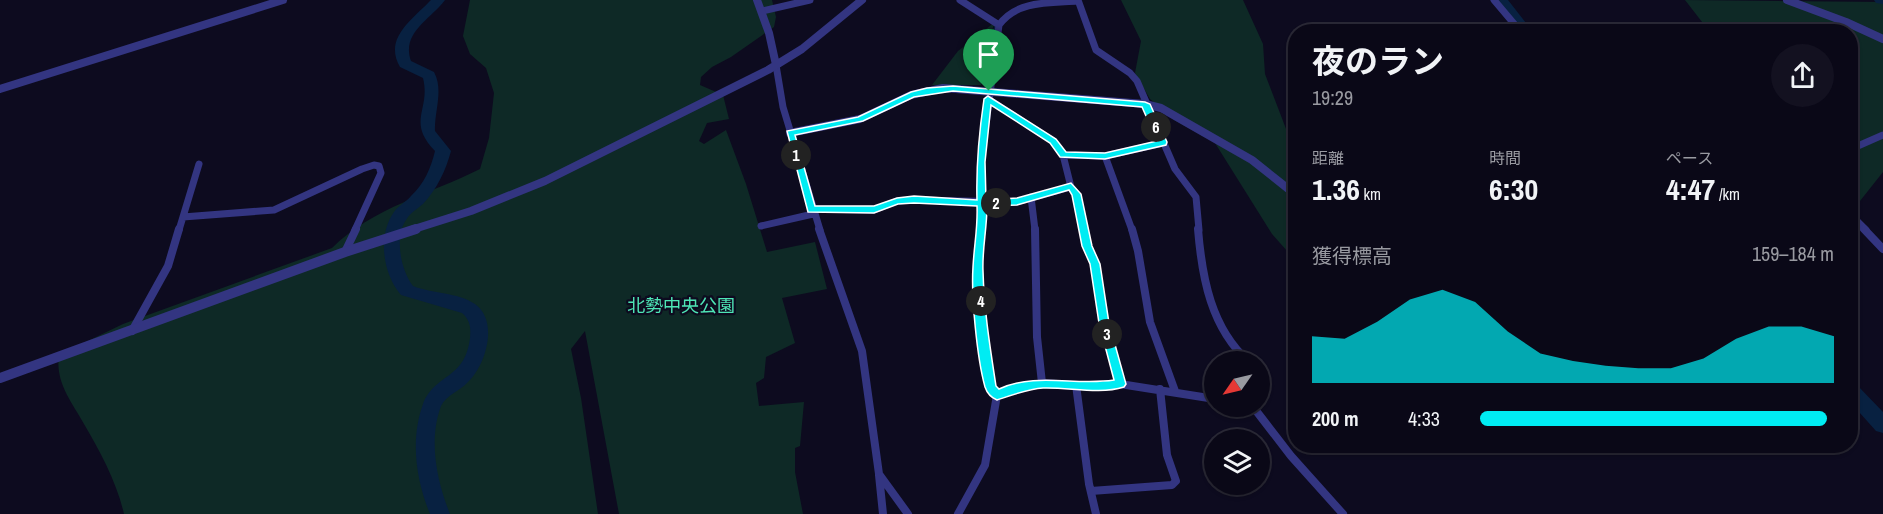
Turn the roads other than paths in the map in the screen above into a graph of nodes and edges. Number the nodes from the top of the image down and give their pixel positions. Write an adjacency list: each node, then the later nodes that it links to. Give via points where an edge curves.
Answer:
1 (283, 0): 16 (street)
2 (757, 0): 9 (street)
3 (810, 0): 9 (street)
4 (862, 0): 15 (street)
5 (960, 0): 12 (street)
6 (1494, 0): 10 (street)
7 (1787, 0): 11 (street)
8 (1078, 1): 12 (street, via 1022,6 1002,17); 18 (street, via 1096,50 1130,73)
9 (762, 11): 15 (street)
10 (1514, 24)
11 (1850, 24)
12 (999, 25): 17 (street)
13 (1858, 28): 14 (street)
14 (1883, 39)
15 (776, 65): 19 (street); 35 (street, via 545,181 471,211)
16 (0, 89)
17 (989, 95): 18 (street); 19 (street, via 953,88 927,90 860,119); 23 (street, via 1053,141); 29 (street, via 981,162)
18 (1145, 104): 21 (street); 27 (street, via 1161,108 1244,154)
19 (790, 133): 30 (street)
20 (1883, 135): 22 (street)
21 (1163, 142): 24 (street); 37 (street, via 1175,169 1196,197 1201,263 1212,309)
22 (1858, 146)
23 (1063, 155): 24 (street); 26 (street)
24 (1105, 156): 44 (street, via 1138,251 1150,322)
25 (199, 164): 31 (street)
26 (1071, 187): 28 (street); 41 (street, via 1077,194 1087,246 1095,264 1104,323)
27 (1288, 189)
28 (1031, 197): 29 (street, via 1017,202); 40 (street, via 1037,230 1035,296)
29 (982, 203): 30 (street, via 914,200 897,201 874,210); 45 (street, via 977,262 981,325 991,387)
30 (813, 211): 33 (street); 50 (street, via 862,351)
31 (183, 217): 35 (street, via 274,210 362,169 379,166 381,173); 36 (street, via 168,266)
32 (1858, 222): 34 (street)
33 (761, 226)
34 (1883, 249)
35 (345, 252): 36 (street)
36 (132, 331): 39 (street)
37 (1236, 351)
38 (0, 373): 39 (street)
39 (0, 378)
40 (1042, 383): 42 (street); 45 (street)
41 (1120, 384): 42 (street); 43 (street)
42 (1076, 385): 51 (street)
43 (1160, 389): 44 (street); 51 (street, via 1167,456 1176,482)
44 (1175, 391): 46 (street)
45 (997, 395): 54 (street, via 984,465)
46 (1204, 397)
47 (1261, 417): 48 (street)
48 (1288, 452)
49 (1289, 453): 56 (street)
50 (879, 474): 52 (street); 53 (street)
51 (1091, 491): 55 (street)
52 (883, 514)
53 (908, 514)
54 (958, 514)
55 (1096, 514)
56 (1343, 514)

